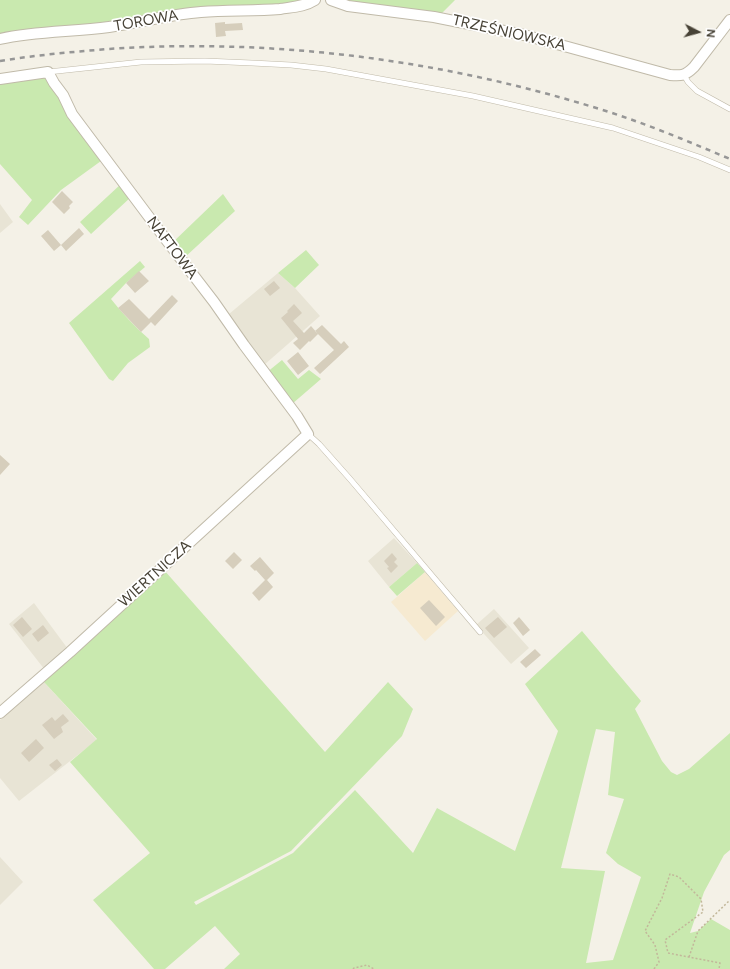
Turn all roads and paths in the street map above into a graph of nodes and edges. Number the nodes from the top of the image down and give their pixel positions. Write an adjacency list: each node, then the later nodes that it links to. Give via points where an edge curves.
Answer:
1 (315, 0): 4 (street, TOROWA, via 298,7 190,13 108,28)
2 (332, 0): 6 (street, TRZEŚNIOWSKA, via 348,6 434,17 524,35 670,75)
3 (730, 20): 6 (street, via 694,67)
4 (0, 39)
5 (48, 72): 7 (street); 9 (lane, via 141,62 205,61 326,69 473,96 613,128); 10 (street, NAFTOWA, via 72,114 214,302)
6 (684, 75): 8 (lane, via 697,91)
7 (0, 79)
8 (730, 108)
9 (730, 170)
10 (308, 434): 11 (lane, via 350,479); 12 (street, WIERTNICZA)
11 (480, 632)
12 (0, 713)
13 (730, 900): 14 (path, via 698,931)
14 (689, 957): 17 (path, via 668,953 665,940 703,912 701,899 679,877 670,874 662,898 645,931 655,945 659,962); 18 (path, via 720,964)
15 (353, 969): 16 (path, via 367,965)
16 (374, 969)
17 (654, 969)
18 (719, 969)

